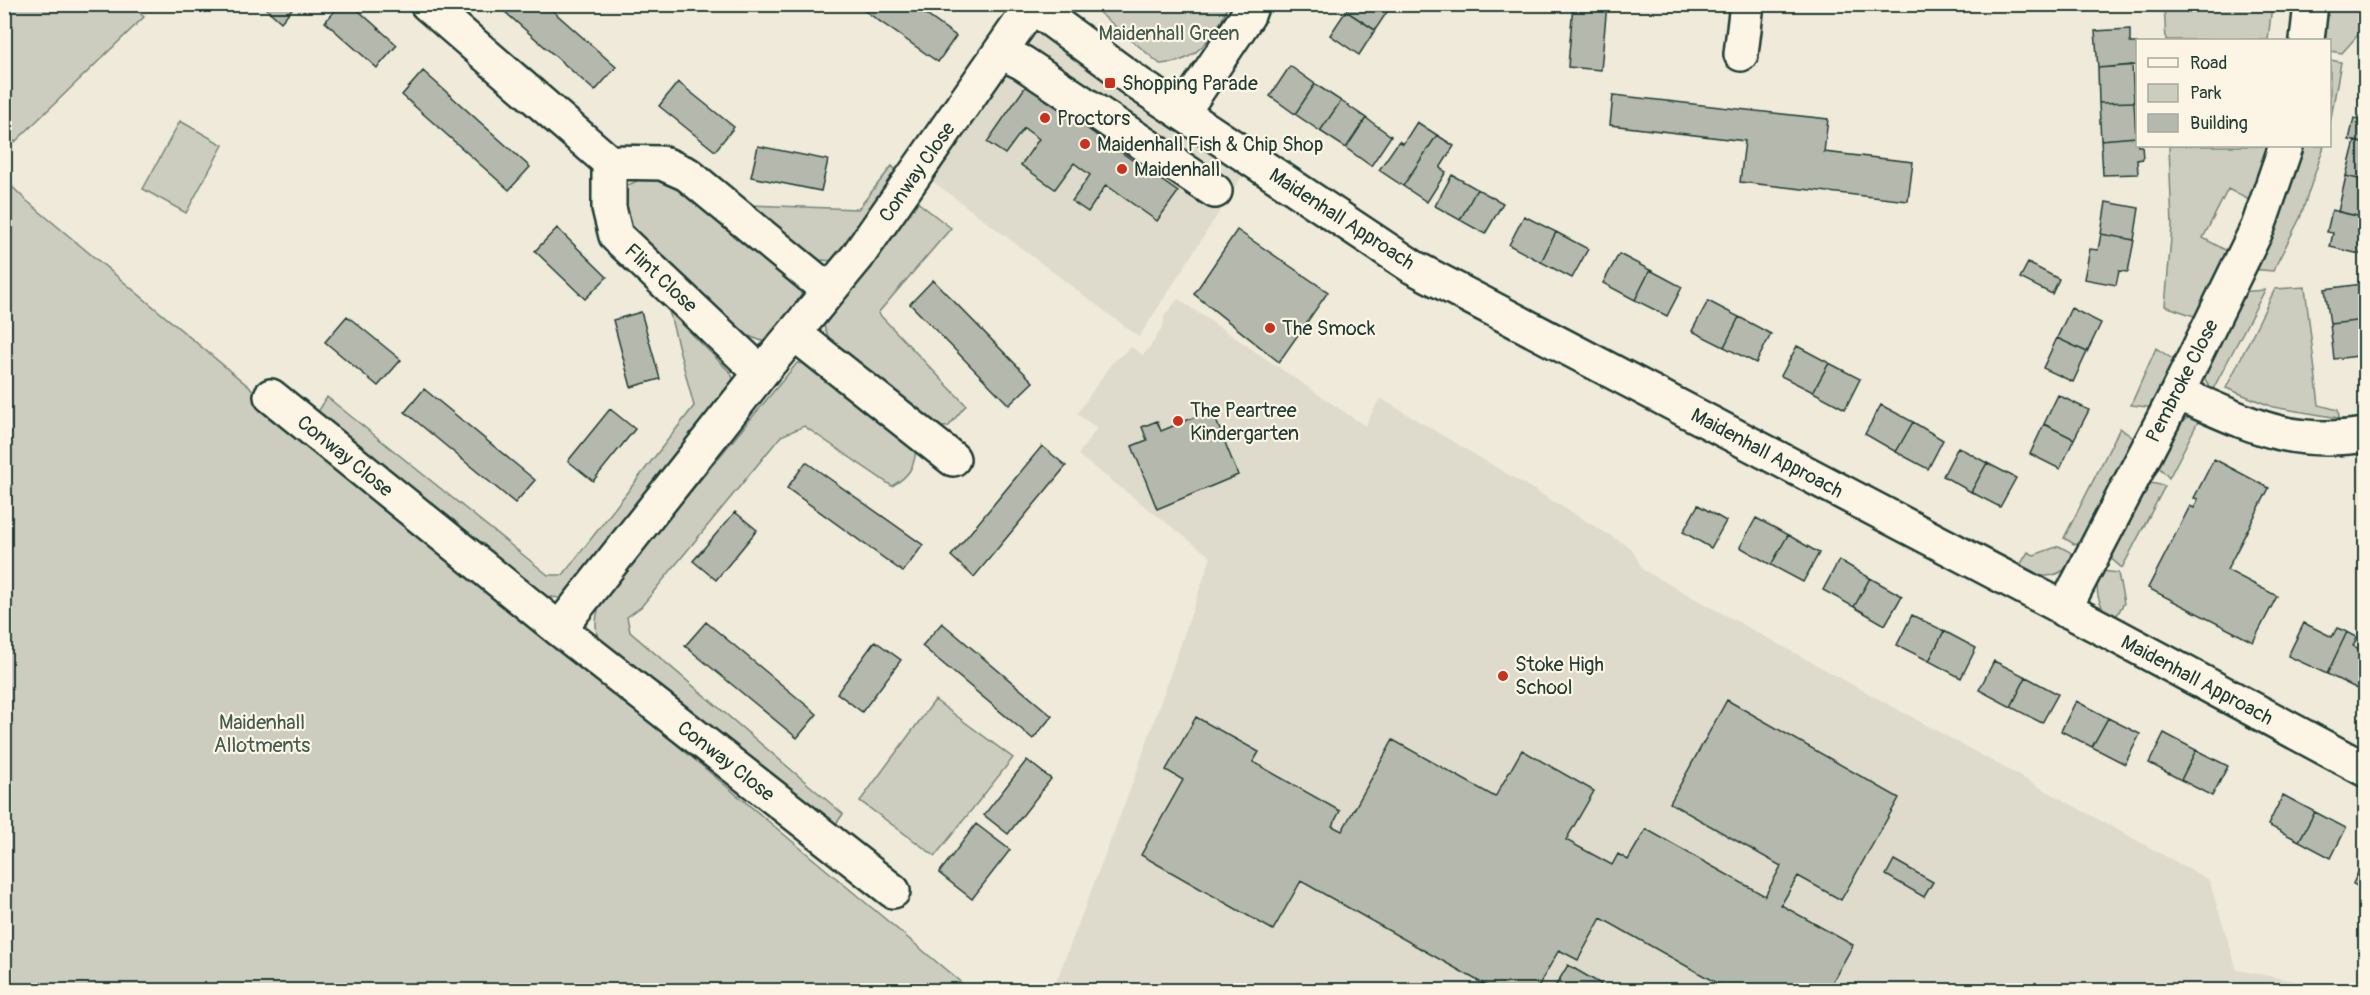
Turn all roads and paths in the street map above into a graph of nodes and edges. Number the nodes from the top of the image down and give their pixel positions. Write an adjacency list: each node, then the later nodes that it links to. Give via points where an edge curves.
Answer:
1 (427, 4): 11 (street)
2 (1252, 4): 9 (street)
3 (1747, 4): 8 (street)
4 (2311, 4): 6 (street)
5 (1031, 5): 7 (street, Conway Close); 9 (street, via 1140,85)
6 (2307, 39)
7 (1001, 52): 12 (street); 13 (street, Conway Close, via 895,205)
8 (1741, 54)
9 (1184, 112): 20 (street, Maidenhall Approach, via 1413,267)
10 (2286, 147): 16 (street, Pembroke Close, via 2258,227)
11 (609, 162): 13 (street, via 662,163 687,174); 15 (street, Flint Close, via 609,208 616,236)
12 (1215, 191)
13 (829, 291): 14 (street, Conway Close)
14 (795, 334): 15 (street, Conway Close); 19 (street)
15 (761, 373): 21 (street, Conway Close)
16 (2177, 393): 18 (street, via 2271,432 2313,440); 20 (street, Pembroke Close)
17 (271, 396): 21 (street, Conway Close)
18 (2366, 435)
19 (953, 459)
20 (2064, 610): 22 (street, Maidenhall Approach)
21 (559, 628): 23 (street, Conway Close)
22 (2366, 770)
23 (893, 891)

